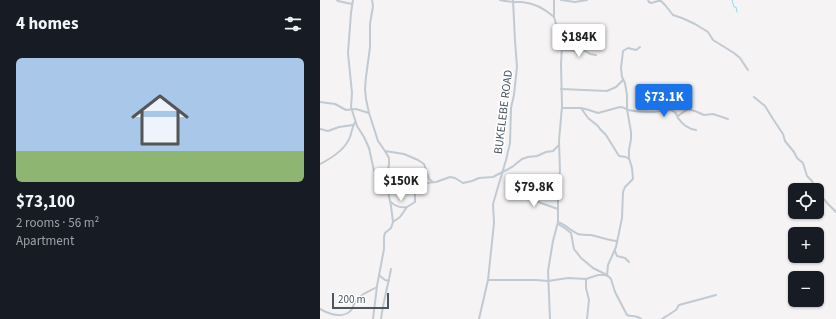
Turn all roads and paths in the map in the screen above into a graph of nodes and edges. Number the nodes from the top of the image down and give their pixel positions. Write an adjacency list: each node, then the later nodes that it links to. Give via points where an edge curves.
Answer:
1 (337, 0): 11 (street)
2 (353, 0): 11 (street)
3 (372, 0): 25 (street, via 365,89)
4 (500, 0): 9 (street)
5 (554, 0): 12 (street)
6 (561, 0): 7 (street)
7 (587, 0)
8 (648, 0): 16 (street, via 651,3 661,1 673,15 708,32 713,40 736,55)
9 (513, 1): 10 (street); 36 (street, BUKELEBE ROAD, via 517,67 511,108 510,143)
10 (526, 1): 12 (street)
11 (352, 4): 24 (street, via 348,52)
12 (554, 17): 14 (street)
13 (640, 47): 17 (street, via 636,50 628,48 622,51)
14 (562, 50): 15 (street, via 584,50); 18 (street)
15 (596, 55)
16 (748, 70)
17 (623, 80): 18 (street, via 607,91); 23 (street)
18 (562, 89): 21 (street)
19 (754, 97): 39 (street, via 765,106 797,158 803,163)
20 (320, 102): 24 (street)
21 (562, 108): 22 (street); 32 (street)
22 (581, 108): 23 (street, via 597,113 619,107); 34 (street, via 606,135 619,156)
23 (628, 109): 26 (street, via 654,112 672,110); 34 (street, via 632,135)
24 (352, 110): 25 (street); 28 (street)
25 (369, 113): 33 (street, via 378,141)
26 (678, 116): 27 (street, via 688,109); 31 (street, via 688,128)
27 (728, 119)
28 (355, 122): 29 (street); 37 (street, via 369,148 375,174 380,177)
29 (354, 125): 30 (street, via 328,131); 35 (street, via 340,151 334,157)
30 (320, 129)
31 (696, 130)
32 (559, 145): 36 (street, via 551,151 526,158); 46 (street, via 561,167)
33 (385, 150): 37 (street, via 389,160); 38 (street, via 418,160 424,164)
34 (630, 160): 50 (street, via 632,179 625,187 622,218)
35 (320, 163)
36 (502, 172): 38 (street, via 490,178 479,178 463,183 452,177); 57 (street, BUKELEBE ROAD, via 492,204 494,223)
37 (386, 176): 42 (street)
38 (433, 182): 41 (street)
39 (813, 183)
40 (536, 185): 46 (street, via 538,202)
41 (415, 186): 42 (street); 45 (street, via 415,202)
42 (387, 188): 44 (street)
43 (824, 199): 47 (street)
44 (390, 201): 45 (street, via 393,205); 48 (street)
45 (406, 206): 48 (street, via 400,217)
46 (558, 209): 49 (street)
47 (836, 212)
48 (393, 222): 54 (street, via 384,235)
49 (558, 223): 50 (street, via 579,234); 55 (street, via 571,233 574,249 581,258 593,268); 59 (street)
50 (616, 241): 51 (street)
51 (615, 249): 52 (street, via 617,256); 55 (street, via 609,262)
52 (629, 262)
53 (391, 269): 58 (street)
54 (379, 275): 58 (street); 60 (street)
55 (608, 275): 56 (street); 63 (street)
56 (586, 279): 59 (street, via 565,278); 67 (street, via 589,303)
57 (488, 280): 59 (street); 65 (street, BUKELEBE ROAD)
58 (389, 281): 64 (street)
59 (548, 281): 66 (street)
60 (377, 286): 62 (street, via 356,299 350,314 346,317 334,316); 64 (street)
61 (716, 295): 70 (street, via 679,306)
62 (320, 309)
63 (627, 316): 68 (street); 69 (street, via 637,316)
64 (377, 319)
65 (479, 319)
66 (550, 319)
67 (587, 319)
68 (629, 319)
69 (641, 319)
70 (662, 319)

